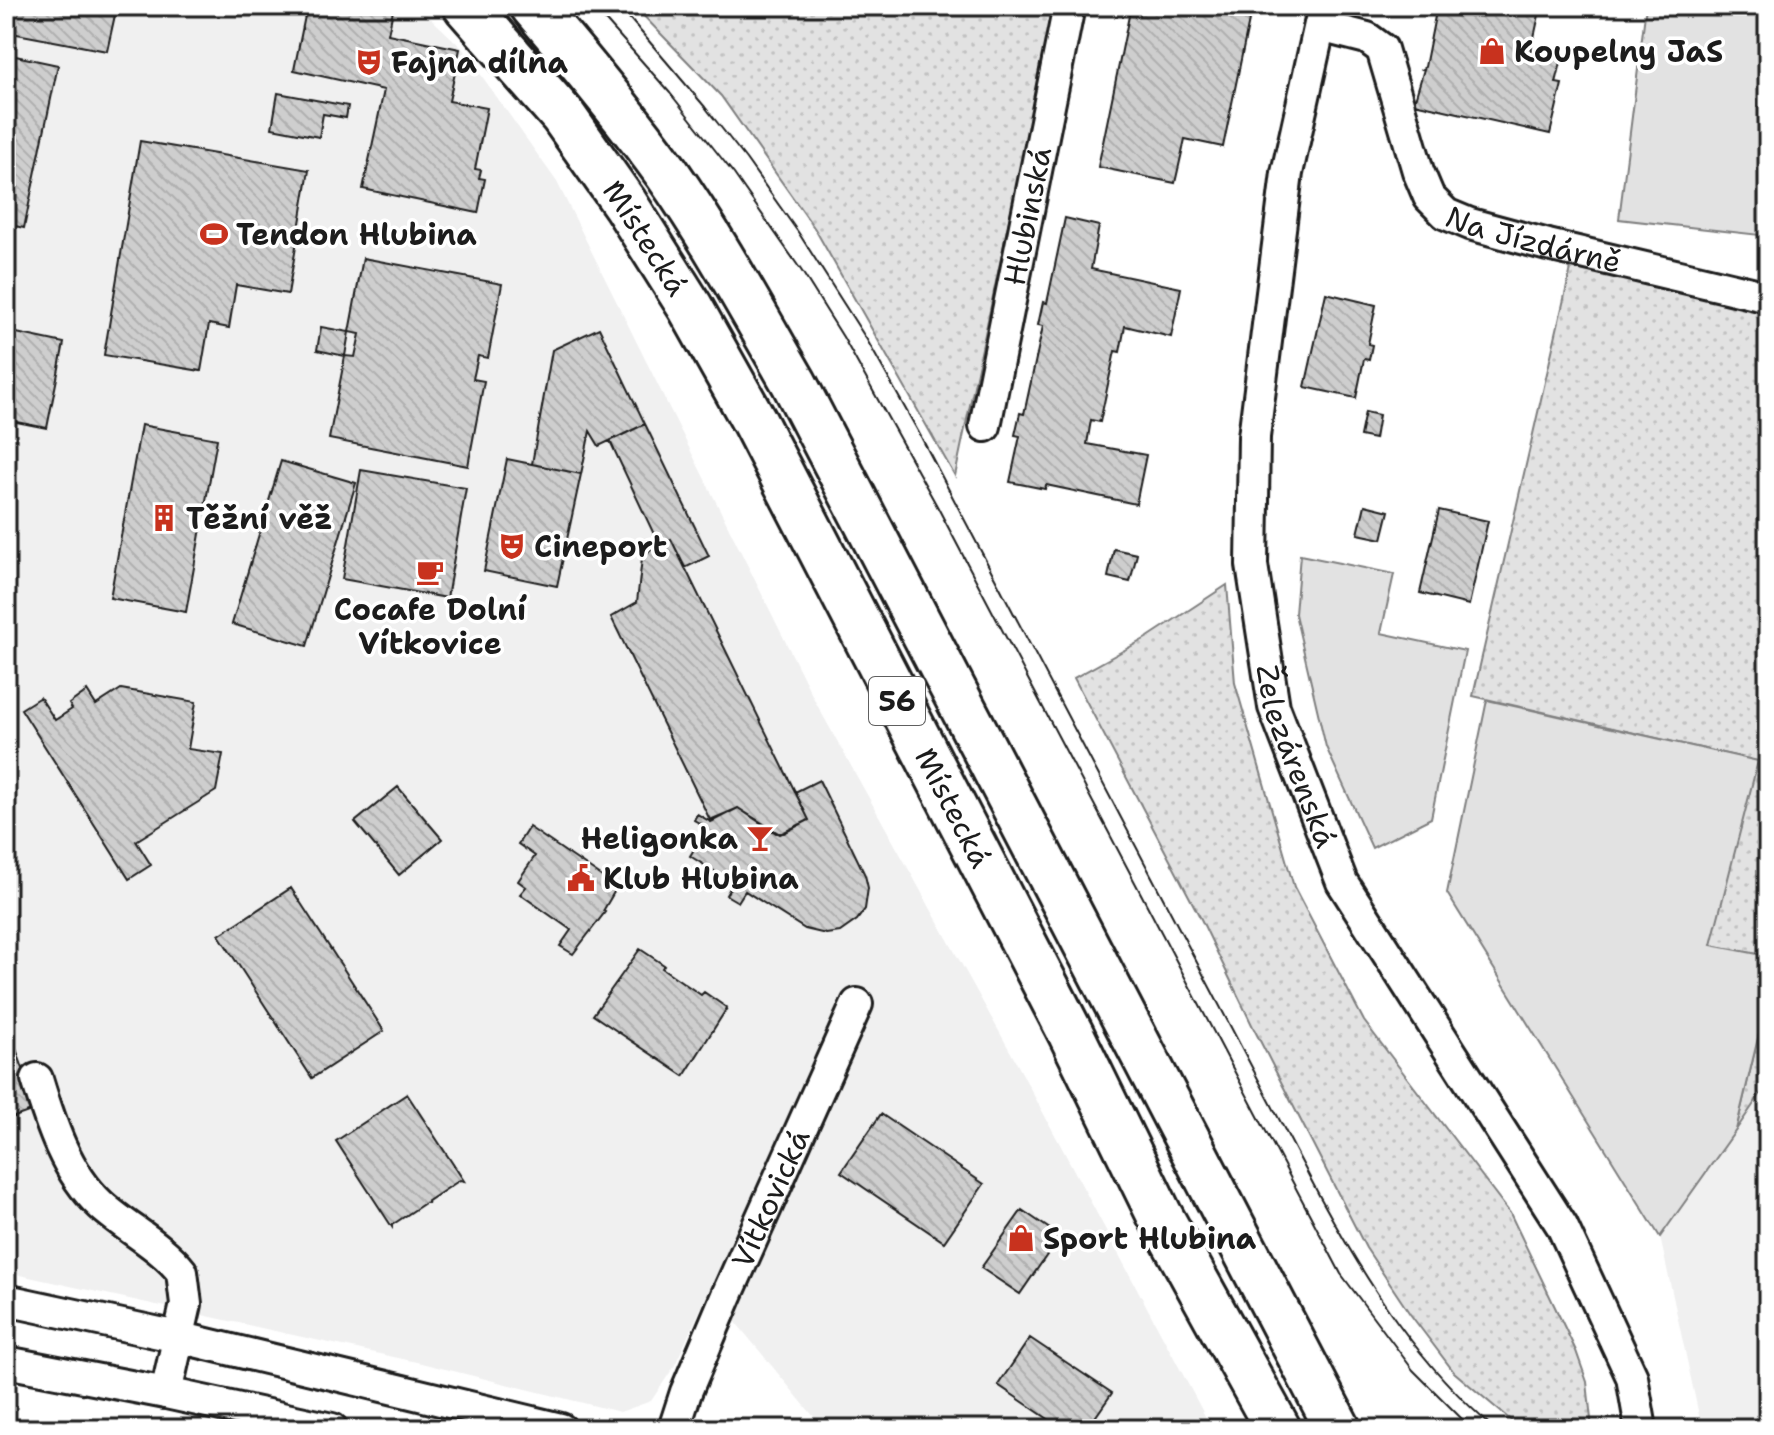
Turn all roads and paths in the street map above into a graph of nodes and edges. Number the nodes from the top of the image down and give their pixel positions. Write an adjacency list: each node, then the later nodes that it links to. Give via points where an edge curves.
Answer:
1 (466, 6): 19 (highway, Místecká / 56, via 563,116 690,307 1064,1020 1159,1214)
2 (533, 6): 20 (highway, Místecká / 56, via 607,92 668,175 794,383)
3 (1069, 6): 6 (street, Hlubinská)
4 (1322, 16): 5 (street, Na Jízdárně, via 1382,49 1418,171 1429,197 1446,214 1548,245); 14 (street, Železárenská, via 1287,173 1254,437 1252,565 1274,707 1342,882 1562,1226 1632,1377)
5 (1768, 297)
6 (985, 426)
7 (857, 1004): 12 (street, Vítkovická)
8 (37, 1079): 10 (street, via 51,1126 87,1189 182,1272 186,1304)
9 (6, 1300): 10 (street)
10 (178, 1337): 13 (street); 16 (street)
11 (6, 1362): 13 (street)
12 (686, 1392): 17 (street, Vítkovická); 18 (street, Vítkovická)
13 (166, 1393): 15 (street)
14 (1637, 1425)
15 (332, 1429)
16 (561, 1429)
17 (652, 1429)
18 (674, 1429)
19 (1278, 1429)
20 (1338, 1429)

